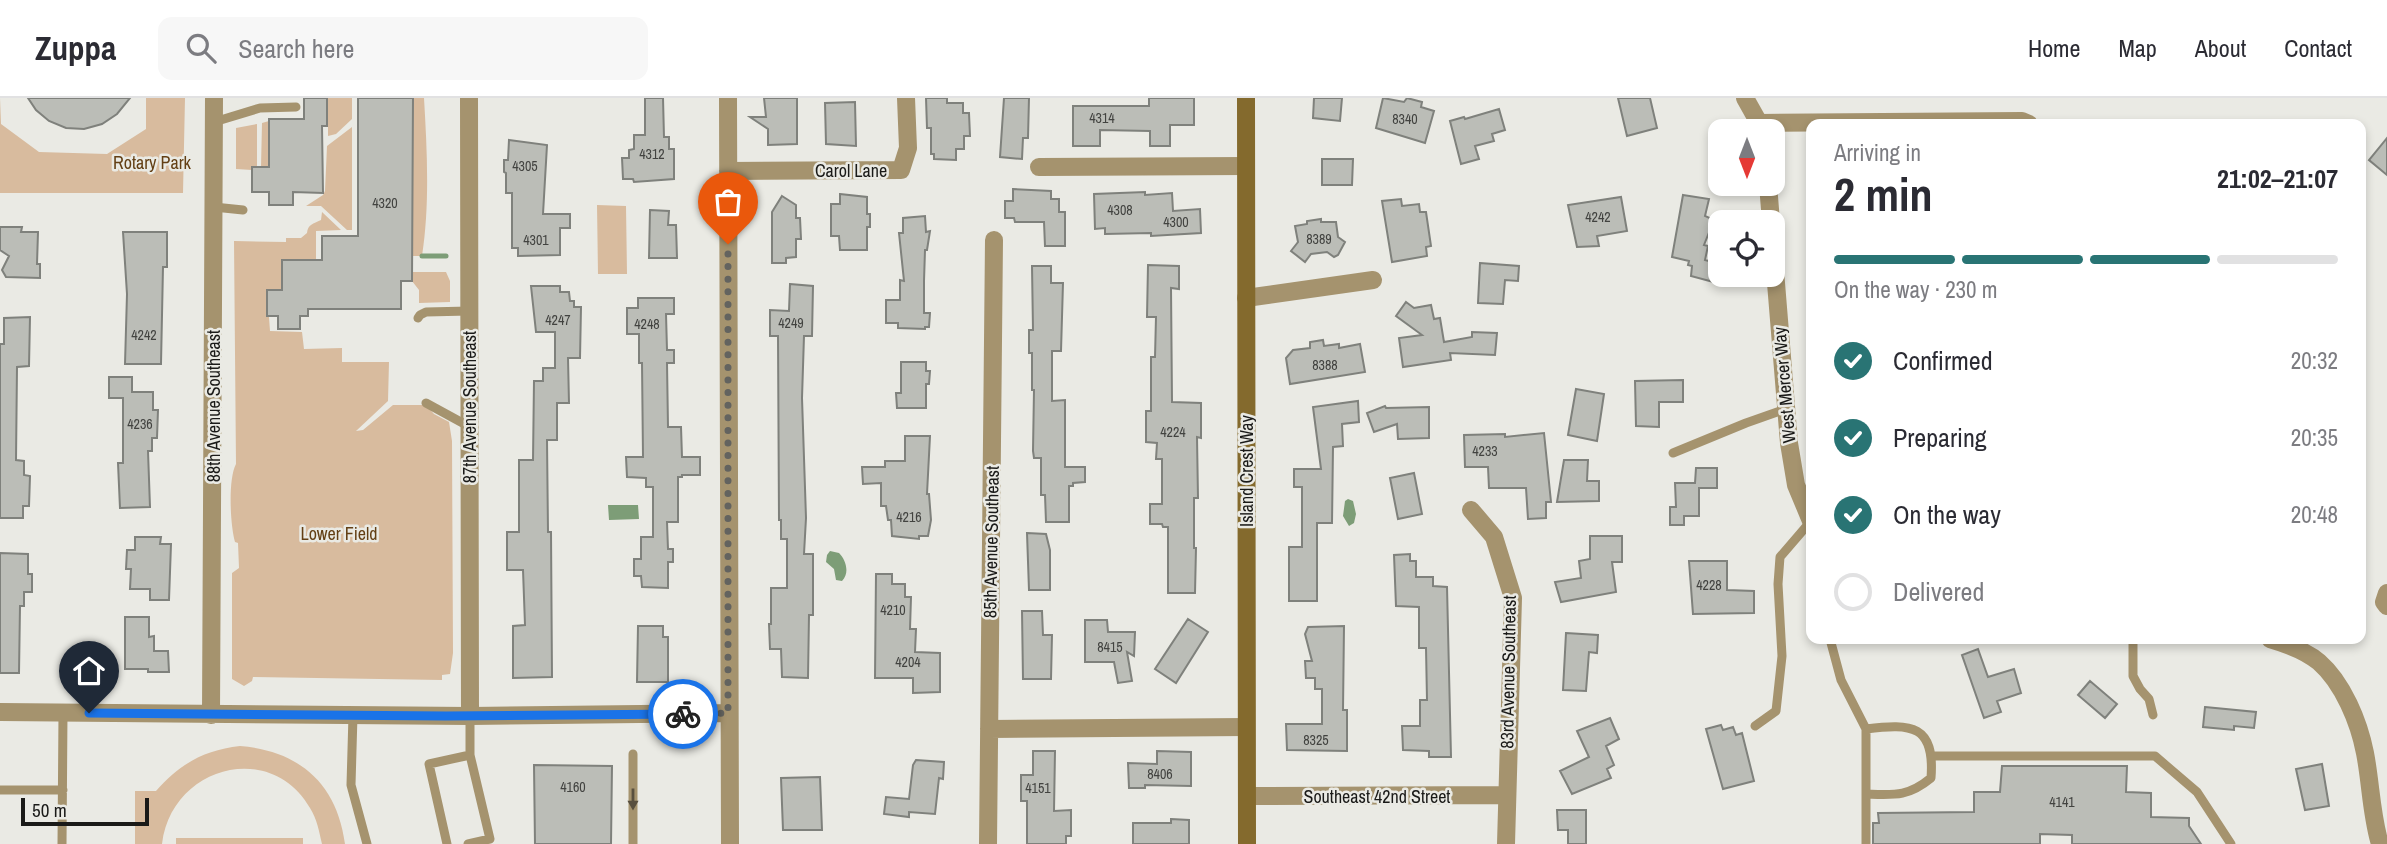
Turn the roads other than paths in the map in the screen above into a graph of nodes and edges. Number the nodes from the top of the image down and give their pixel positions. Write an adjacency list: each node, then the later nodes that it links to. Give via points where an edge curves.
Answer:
1 (214, 98): 9 (street, 88th Avenue Southeast)
2 (469, 98): 21 (street, 87th Avenue Southeast)
3 (728, 98): 14 (street)
4 (906, 98): 14 (street, Carol Lane, via 908,148 901,170)
5 (1246, 98): 12 (main road, Island Crest Way)
6 (1745, 98): 8 (street)
7 (296, 107): 9 (lane, via 260,108)
8 (1756, 119)
9 (214, 122): 15 (street, 88th Avenue Southeast)
10 (1785, 126): 11 (street)
11 (1806, 126)
12 (1246, 166): 13 (street); 20 (main road, Island Crest Way)
13 (1039, 167)
14 (728, 172): 37 (street)
15 (214, 207): 16 (lane); 38 (street, 88th Avenue Southeast)
16 (243, 210)
17 (995, 240): 44 (street, 85th Avenue Southeast)
18 (1373, 280): 20 (street)
19 (1776, 287): 24 (street, West Mercer Way)
20 (1246, 298): 43 (main road, Island Crest Way)
21 (469, 311): 22 (lane, via 426,312); 25 (street, 87th Avenue Southeast)
22 (418, 318)
23 (426, 403): 25 (lane)
24 (1786, 409): 26 (lane); 27 (street, West Mercer Way, via 1796,485)
25 (470, 427): 41 (street, 87th Avenue Southeast)
26 (1673, 453)
27 (1806, 509)
28 (1471, 510): 52 (street, 83rd Avenue Southeast, via 1494,537 1513,598)
29 (1806, 527): 42 (lane, via 1780,557 1778,702 1776,711)
30 (2387, 593): 31 (street)
31 (2387, 606)
32 (1831, 644): 45 (lane, via 1841,680)
33 (2133, 644): 40 (lane, via 2133,676 2149,699)
34 (2289, 644): 65 (street, via 2319,662 2352,713 2365,752)
35 (0, 712): 36 (street)
36 (63, 713): 38 (street); 50 (lane)
37 (728, 713): 41 (street); 59 (street)
38 (211, 715): 39 (street)
39 (353, 715): 41 (street); 55 (lane, via 351,785)
40 (2152, 715)
41 (470, 716): 47 (lane)
42 (1755, 726)
43 (1246, 727): 44 (street); 53 (main road, Island Crest Way)
44 (989, 729): 60 (street, 85th Avenue Southeast)
45 (1866, 729): 48 (lane, via 1912,728 1930,744); 51 (lane)
46 (633, 754): 58 (lane, one-way to 58)
47 (470, 755): 56 (lane, via 429,764); 57 (lane, via 490,839)
48 (1932, 757): 51 (lane, via 1931,778 1915,791); 64 (lane, via 2155,757 2197,792)
49 (0, 790): 50 (lane)
50 (62, 790): 54 (lane)
51 (1866, 794): 63 (lane)
52 (1506, 795): 53 (street, Southeast 42nd Street); 62 (street, 83rd Avenue Southeast)
53 (1247, 796): 61 (main road, Island Crest Way)
54 (62, 844)
55 (367, 844)
56 (447, 844)
57 (468, 844)
58 (633, 844)
59 (730, 844)
60 (988, 844)
61 (1247, 844)
62 (1506, 844)
63 (1866, 844)
64 (2231, 844)
65 (2380, 844)

